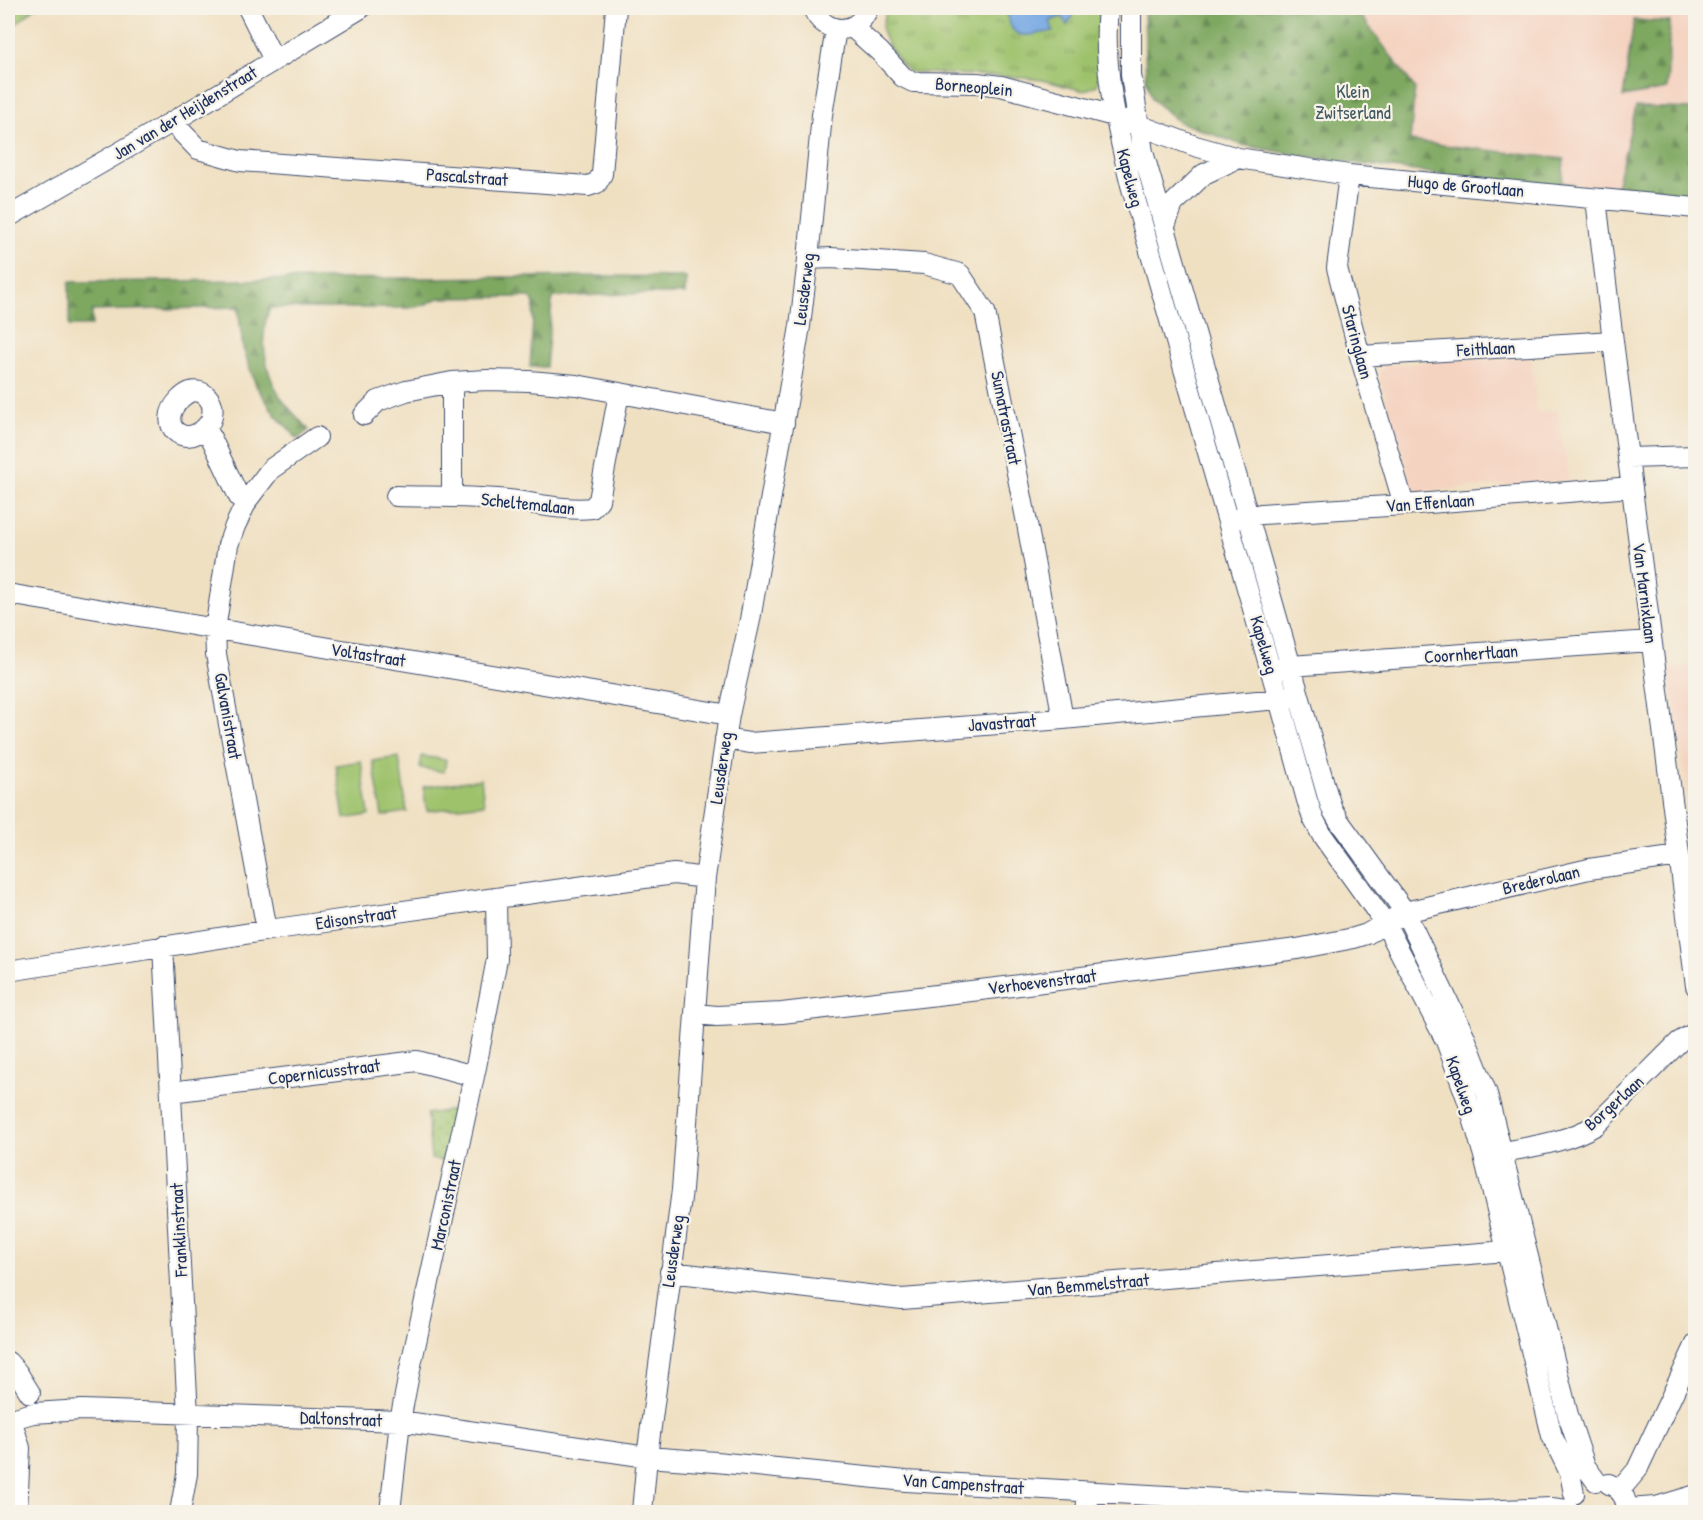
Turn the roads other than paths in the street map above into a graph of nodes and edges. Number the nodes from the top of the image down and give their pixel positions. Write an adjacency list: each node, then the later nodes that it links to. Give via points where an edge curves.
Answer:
1 (248, 8): 9 (street)
2 (361, 8): 9 (street, Jan van der Heijdenstraat)
3 (616, 8): 11 (street, Pascalstraat, via 602,174 597,183 588,186 240,161 198,149)
4 (813, 8): 8 (street, Borneoplein, via 821,21)
5 (868, 8): 8 (street, via 864,17)
6 (1108, 8): 10 (street, Kapelweg, via 1106,31)
7 (1131, 8): 12 (street, Kapelweg, via 1131,75)
8 (844, 28): 10 (street, Borneoplein, via 880,52 903,77 913,82 1001,86); 19 (street, Leusderweg, via 822,115)
9 (274, 60): 11 (street, Jan van der Heijdenstraat)
10 (1114, 116): 12 (street, Hugo de Grootlaan); 36 (street, Kapelweg)
11 (172, 122): 17 (street, Jan van der Heijdenstraat)
12 (1137, 126): 13 (street, Hugo de Grootlaan); 18 (street, Kapelweg)
13 (1238, 158): 14 (street, Hugo de Grootlaan); 18 (street, via 1204,174 1173,204)
14 (1350, 175): 15 (street, Hugo de Grootlaan); 21 (street, Staringlaan, via 1337,268)
15 (1596, 199): 16 (street, Hugo de Grootlaan); 20 (street, Van Marnixlaan)
16 (1695, 208)
17 (8, 217)
18 (1165, 226): 35 (street, Kapelweg)
19 (808, 259): 25 (street, Leusderweg); 43 (street, Sumatrastraat, via 924,264 960,274 984,312)
20 (1612, 341): 21 (street, Feithlaan); 29 (street, Van Marnixlaan)
21 (1360, 356): 34 (street, Staringlaan)
22 (452, 382): 23 (street, via 529,381); 24 (street, via 378,401); 32 (street)
23 (620, 393): 25 (street); 32 (street, Scheltemalaan, via 599,500 592,508)
24 (364, 415)
25 (784, 423): 42 (street, Leusderweg, via 750,620)
26 (207, 427): 33 (street, via 239,498)
27 (317, 437): 33 (street, Galvanistraat, via 271,469)
28 (1695, 456): 29 (street)
29 (1629, 458): 30 (street, Van Marnixlaan)
30 (1632, 487): 34 (street, Van Effenlaan); 39 (street, Van Marnixlaan)
31 (396, 496): 32 (street, Scheltemalaan)
32 (452, 497)
33 (246, 504): 38 (street, Galvanistraat, via 228,545)
34 (1404, 505): 35 (street, Van Effenlaan)
35 (1248, 516): 36 (street, Van Effenlaan); 40 (street, Kapelweg)
36 (1228, 521): 40 (street, Kapelweg)
37 (8, 594): 38 (street, Voltastraat)
38 (215, 630): 42 (street, Voltastraat); 50 (street, Galvanistraat, via 216,654)
39 (1651, 641): 40 (street, Coornhertlaan); 45 (street, Van Marnixlaan)
40 (1281, 669): 41 (street, Kapelweg)
41 (1289, 696): 43 (street, Javastraat); 48 (street, Kapelweg, via 1332,809); 49 (street, Kapelweg, via 1313,818)
42 (729, 715): 44 (street, Leusderweg)
43 (1063, 719): 44 (street, Javastraat, via 750,743)
44 (725, 739): 46 (street, Leusderweg)
45 (1679, 856): 48 (street, Brederolaan, via 1589,869); 51 (street, Van Marnixlaan)
46 (705, 878): 47 (street, Edisonstraat, via 674,874); 55 (street, Leusderweg)
47 (496, 898): 50 (street, Edisonstraat); 57 (street, Marconistraat, via 497,958)
48 (1405, 912): 49 (street, Brederolaan); 59 (street, Kapelweg, via 1464,1035 1487,1094)
49 (1385, 923): 55 (street, Verhoevenstraat, via 1354,938 1297,950 782,1013); 59 (street, Kapelweg, via 1446,1041)
50 (267, 930): 52 (street, Edisonstraat)
51 (1692, 932): 54 (street, Van Marnixlaan)
52 (163, 946): 53 (street, Edisonstraat); 58 (street, Franklinstraat)
53 (8, 972)
54 (1695, 986)
55 (695, 1014): 61 (street, Leusderweg, via 682,1190)
56 (1695, 1032): 59 (street, Borgerlaan, via 1679,1042 1596,1125 1583,1133)
57 (474, 1076): 58 (street, Copernicusstraat, via 417,1060); 69 (street, Marconistraat)
58 (171, 1092): 65 (street, Franklinstraat)
59 (1493, 1154): 60 (street, Kapelweg)
60 (1516, 1249): 61 (street, Van Bemmelstraat, via 902,1299); 66 (street, Kapelweg); 68 (street, Kapelweg)
61 (670, 1272): 70 (street, Leusderweg)
62 (1695, 1344): 72 (street, via 1637,1470)
63 (8, 1362): 64 (street)
64 (30, 1393)
65 (188, 1415): 67 (street, Daltonstraat, via 82,1410 33,1413); 69 (street, Daltonstraat); 79 (street, Franklinstraat, via 187,1474)
66 (1568, 1415): 68 (street); 71 (street, Kapelweg, via 1585,1466)
67 (9, 1419): 78 (street, via 20,1448)
68 (1547, 1419): 75 (street, Kapelweg, via 1570,1473)
69 (400, 1421): 70 (street, Daltonstraat); 80 (street, Marconistraat)
70 (646, 1457): 73 (street, Van Campenstraat, via 906,1481); 81 (street, Leusderweg)
71 (1596, 1481): 72 (street); 75 (street, via 1584,1485)
72 (1620, 1490): 77 (street)
73 (1088, 1492): 76 (street, Van Campenstraat); 82 (street)
74 (1695, 1495): 77 (street, via 1656,1508)
75 (1570, 1505): 76 (street, Van Campenstraat, via 1478,1511)
76 (1273, 1507)
77 (1628, 1511)
78 (17, 1512)
79 (180, 1512)
80 (390, 1512)
81 (642, 1512)
82 (1086, 1512)

